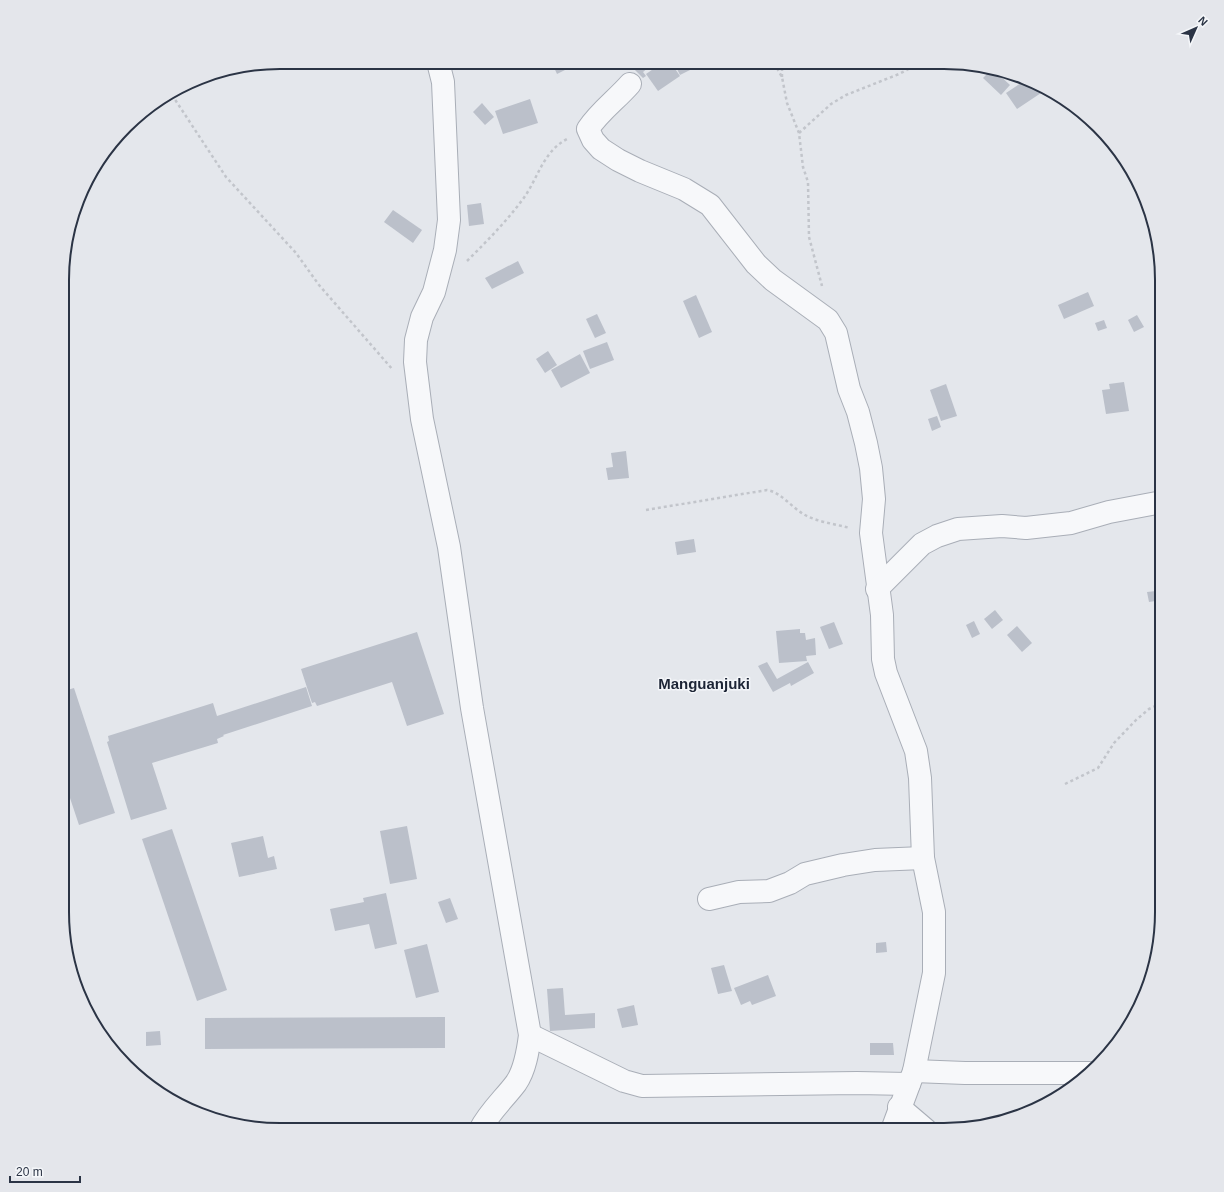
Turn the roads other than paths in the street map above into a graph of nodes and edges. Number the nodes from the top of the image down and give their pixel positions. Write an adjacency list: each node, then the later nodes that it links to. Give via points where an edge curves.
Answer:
1 (440, 69): 7 (street, via 443,82 449,220 445,250 434,292 422,317 416,340 415,362 422,419 449,547 472,708)
2 (630, 84): 4 (street, via 588,129 593,140 601,149 618,160 684,189 710,205 756,264 773,280 828,320 836,333 849,389 866,443 874,499 871,533)
3 (1155, 503): 4 (street, via 1034,528 1002,526 958,529 922,544)
4 (877, 589): 5 (street, via 882,614 883,659 886,673 916,751 920,778)
5 (923, 858): 6 (street, via 875,860 843,865 805,874 768,891 739,892); 9 (street, via 934,912 934,973)
6 (709, 899)
7 (530, 1035): 9 (street, via 624,1081 642,1086 857,1083); 11 (street, via 528,1052 516,1081)
8 (1080, 1073): 9 (street, via 965,1073)
9 (911, 1077): 10 (street)
10 (899, 1107): 12 (street); 13 (street)
11 (483, 1123)
12 (894, 1123)
13 (918, 1123)

